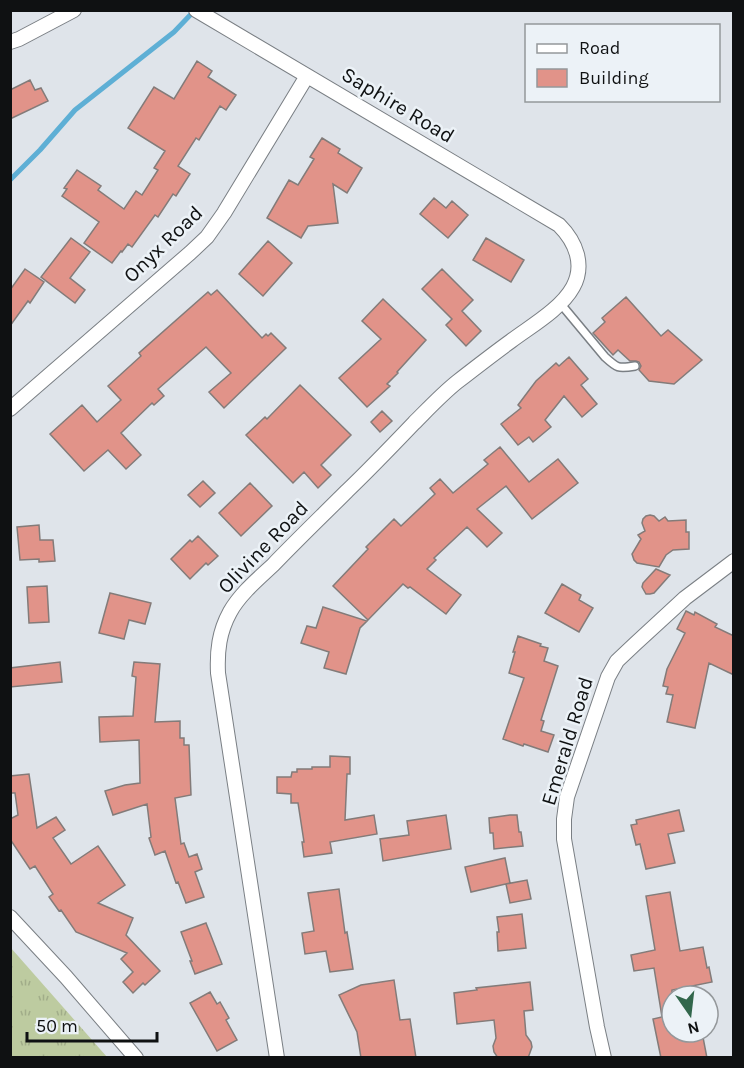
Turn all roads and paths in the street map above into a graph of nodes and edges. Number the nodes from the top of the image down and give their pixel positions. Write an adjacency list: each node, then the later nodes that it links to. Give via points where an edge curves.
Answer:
1 (75, 10): 3 (street)
2 (201, 13): 4 (street, Saphire Road)
3 (10, 42)
4 (307, 75): 5 (street, Saphire Road, via 559,225); 8 (street, Onyx Road, via 207,237)
5 (573, 242): 6 (street, Olivine Road, via 577,275)
6 (560, 303): 7 (lane, via 613,364 621,368); 12 (street, Olivine Road, via 430,407 248,589 221,631 218,673)
7 (635, 366)
8 (10, 409)
9 (734, 561): 13 (street, Emerald Road, via 686,598 617,661 567,797 564,839)
10 (10, 917): 11 (street)
11 (136, 1058)
12 (277, 1058)
13 (604, 1058)

